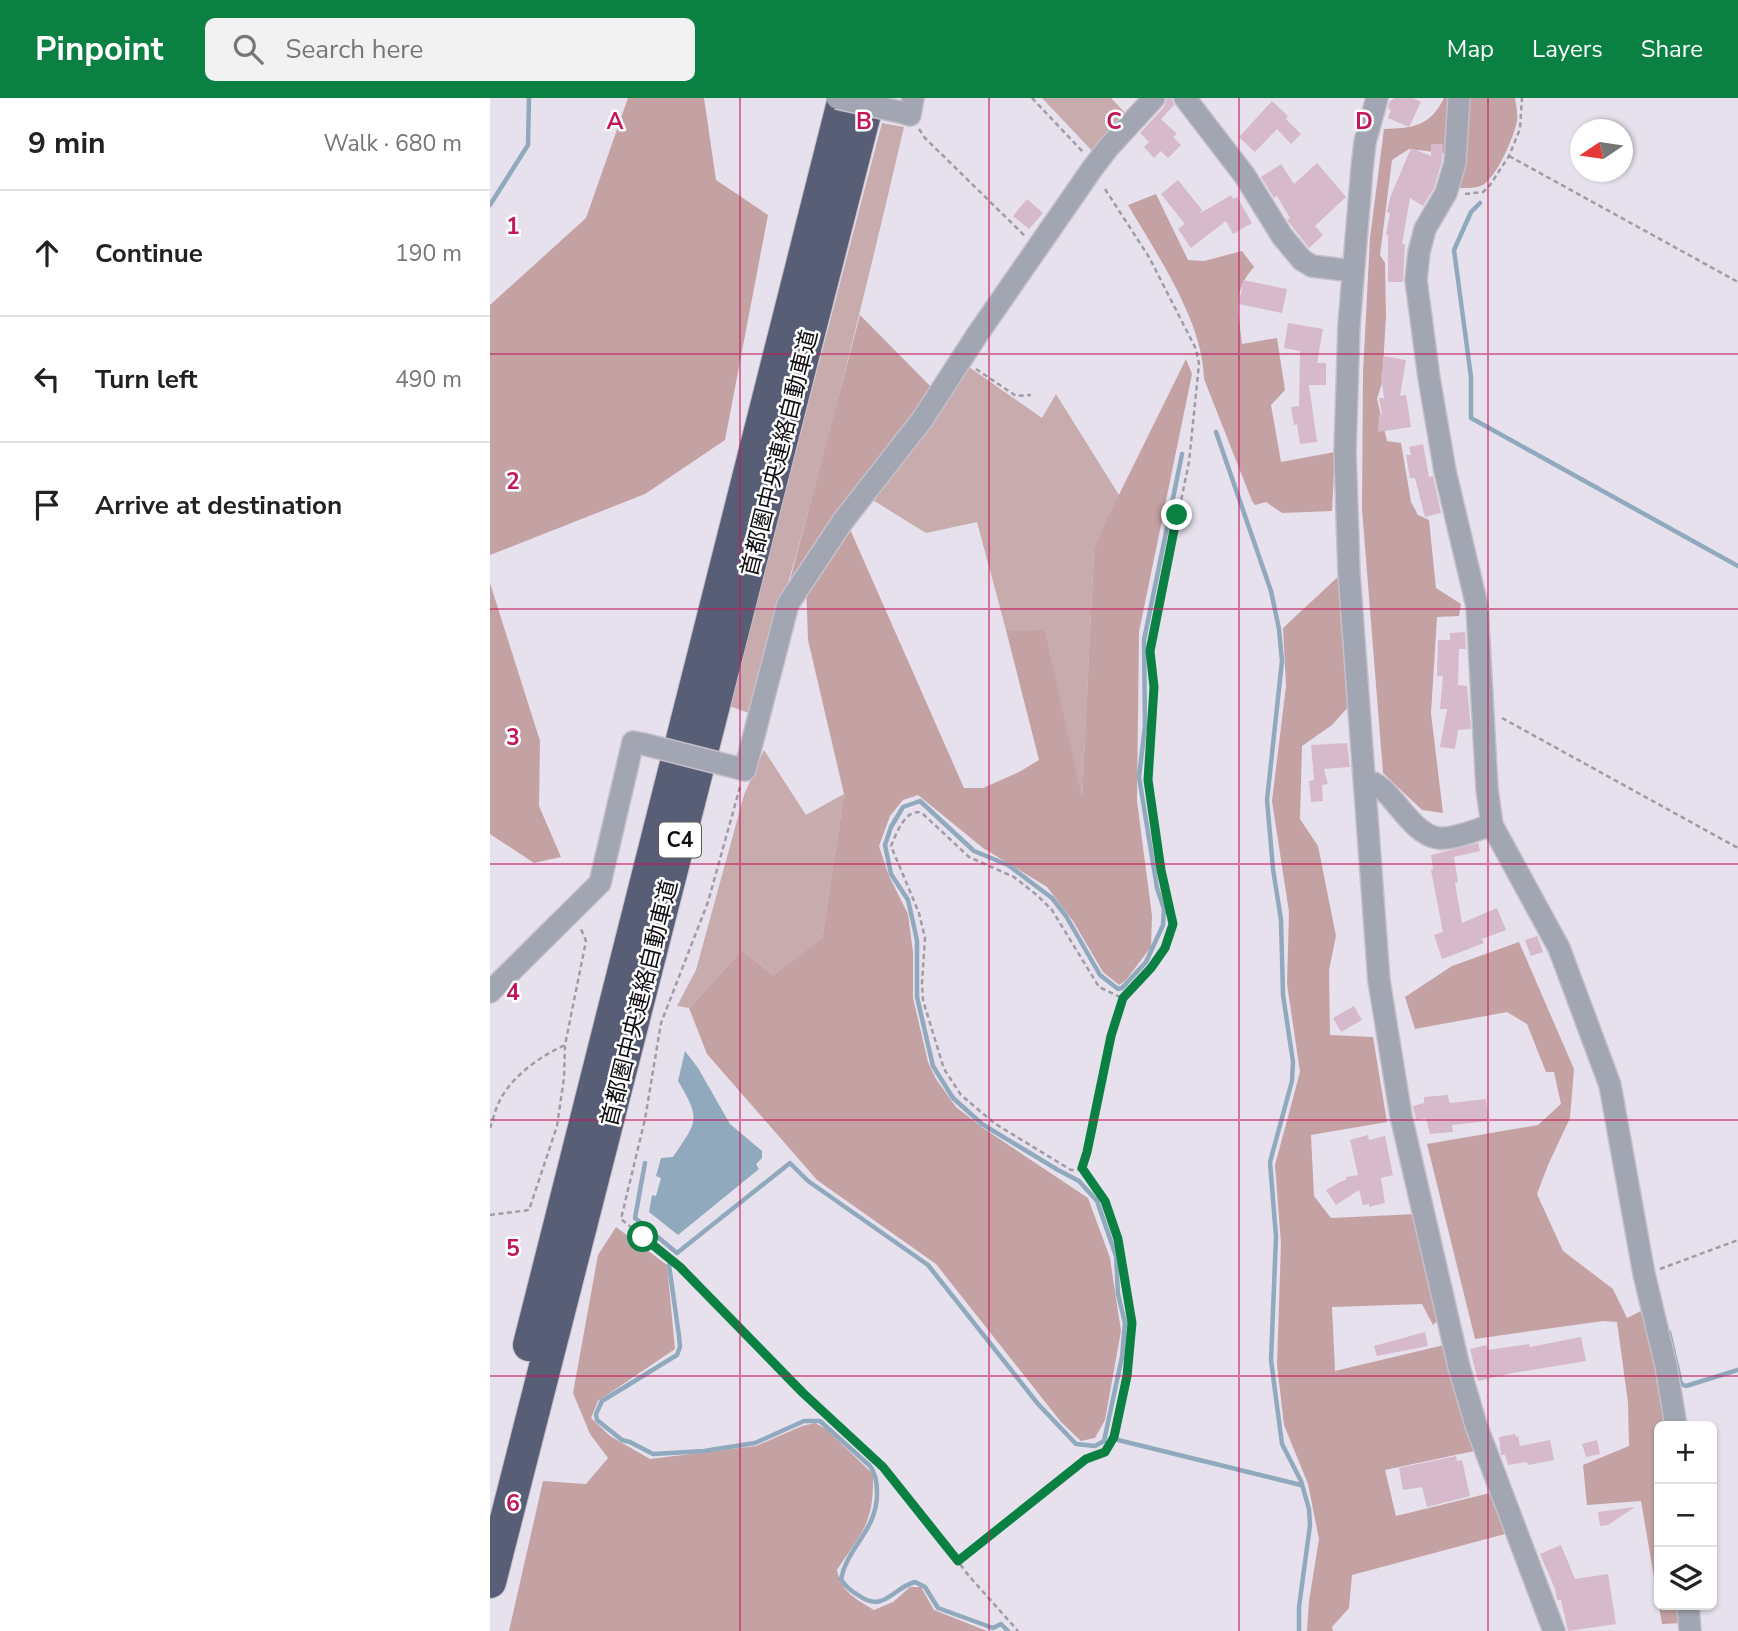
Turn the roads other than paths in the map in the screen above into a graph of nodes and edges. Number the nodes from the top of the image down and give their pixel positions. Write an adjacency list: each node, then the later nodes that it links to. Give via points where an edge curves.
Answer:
1 (837, 98): 8 (street, bridge)
2 (844, 98): 14 (highway, 首都圏中央連絡自動車道 / C4, via 556,1234)
3 (869, 98): 15 (highway, 首都圏中央連絡自動車道 / C4)
4 (1154, 98): 12 (street, bridge, via 1094,167 922,420 843,520 789,604 745,770 633,742 600,883)
5 (1185, 98): 9 (street, via 1302,260 1312,266)
6 (1377, 98): 9 (street, via 1365,142)
7 (1459, 98): 11 (street, via 1455,163 1446,193 1425,229 1416,280 1445,471 1478,606 1487,789)
8 (907, 108)
9 (1353, 271): 10 (street, via 1345,405 1346,516)
10 (1365, 781): 11 (street, via 1375,783 1425,834 1449,837); 17 (street, via 1379,981 1401,1116 1476,1425)
11 (1493, 825): 13 (street, via 1559,948 1610,1085 1643,1274)
12 (490, 992)
13 (1675, 1421)
14 (490, 1513)
15 (490, 1582)
16 (1688, 1610): 18 (street)
17 (1554, 1631)
18 (1690, 1631)

